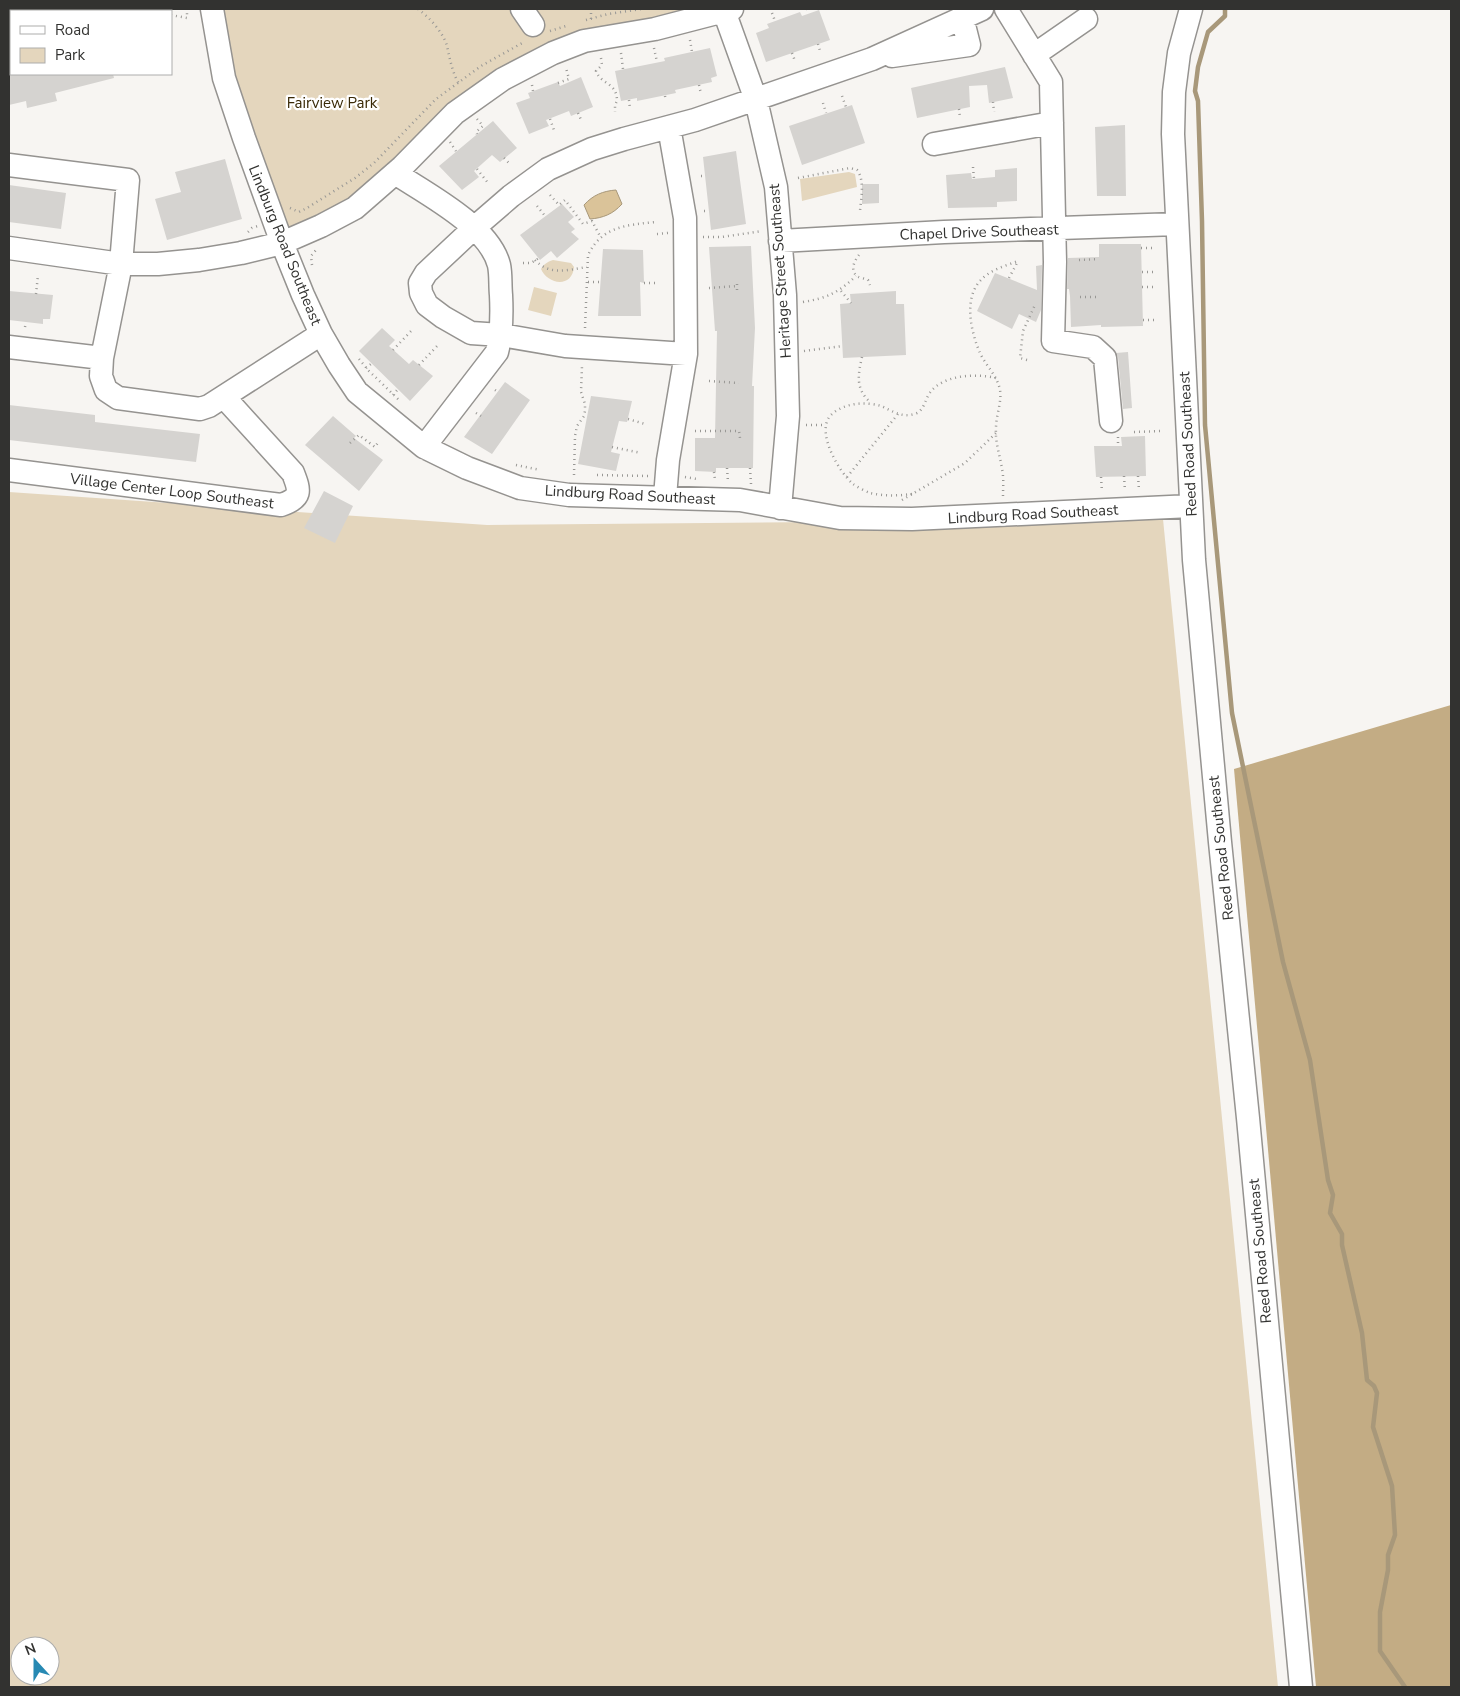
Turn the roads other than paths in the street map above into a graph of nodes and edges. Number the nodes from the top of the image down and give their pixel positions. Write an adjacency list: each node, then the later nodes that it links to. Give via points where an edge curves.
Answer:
1 (212, 9): 20 (street, Lindburg Road Southeast, via 224,78)
2 (1190, 9): 16 (street, Reed Road Southeast, via 1178,53 1174,92)
3 (728, 10): 10 (street, Heritage Street Southeast); 15 (street, via 662,28 584,41 553,53 503,79 455,113)
4 (1016, 12): 9 (street)
5 (972, 13): 10 (street, via 872,59)
6 (1086, 19): 9 (street)
7 (9, 25): 8 (street)
8 (10, 33)
9 (1034, 55): 11 (street, via 1051,82)
10 (756, 100): 12 (street); 19 (street, Heritage Street Southeast, via 776,187)
11 (1052, 123): 13 (street); 18 (street)
12 (669, 127): 17 (street, via 592,149 548,169 510,196); 26 (street, via 685,218)
13 (934, 144)
14 (9, 165): 22 (street, via 128,180)
15 (395, 173): 17 (street); 20 (street, via 355,208)
16 (1177, 224): 18 (street, Chapel Drive Southeast); 33 (street, Reed Road Southeast)
17 (474, 228): 24 (street, via 489,243 499,265); 24 (street, via 426,273 420,283 421,293 427,305 471,334)
18 (1055, 228): 19 (street, Chapel Drive Southeast, via 877,236); 29 (street, via 1053,341 1092,347 1104,358)
19 (771, 236): 34 (street, Heritage Street Southeast, via 785,304 788,416)
20 (282, 243): 22 (street, via 198,260); 23 (street, Lindburg Road Southeast)
21 (9, 248): 22 (street)
22 (121, 264): 27 (street)
23 (321, 334): 28 (street); 30 (street, Lindburg Road Southeast, via 358,392)
24 (501, 335): 26 (street, via 566,346); 30 (street, via 497,352)
25 (9, 347): 27 (street)
26 (686, 354): 32 (street)
27 (102, 358): 28 (street, via 101,376 106,390 118,398 200,409)
28 (224, 396): 31 (street, Village Center Loop Southeast, via 293,473 298,485 293,501 281,505)
29 (1110, 421)
30 (424, 447): 32 (street, Lindburg Road Southeast, via 520,488 569,495)
31 (9, 470)
32 (666, 487): 34 (street, Lindburg Road Southeast)
33 (1191, 506): 34 (street, Lindburg Road Southeast, via 912,519 840,518); 35 (street, Reed Road Southeast)
34 (780, 508)
35 (1301, 1687)

